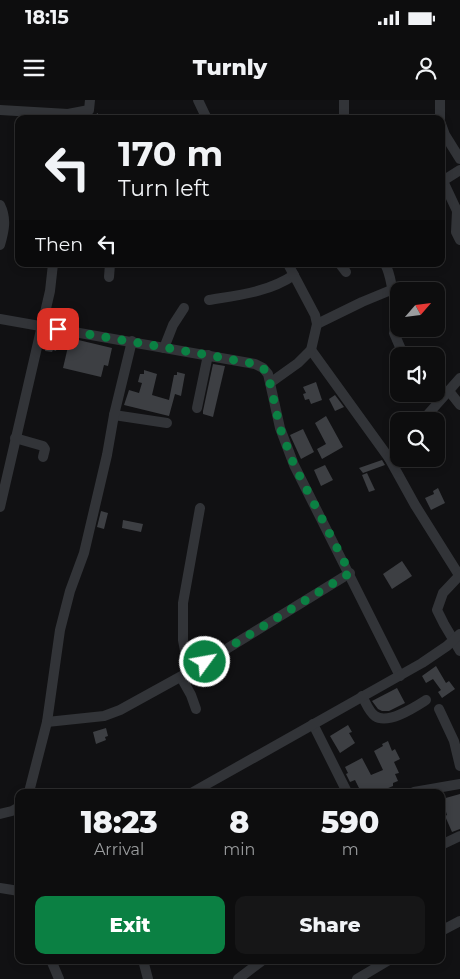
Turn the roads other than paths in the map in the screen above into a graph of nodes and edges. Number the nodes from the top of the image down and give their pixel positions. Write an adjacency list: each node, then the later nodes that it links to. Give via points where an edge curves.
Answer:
1 (90, 100): 7 (street, via 89,110)
2 (198, 100): 8 (street)
3 (344, 100): 9 (street)
4 (440, 100): 10 (street)
5 (0, 110): 6 (street)
6 (57, 115)
7 (72, 115)
8 (205, 115)
9 (344, 115)
10 (440, 115)
11 (445, 135): 12 (street)
12 (460, 159)
13 (460, 170): 14 (street)
14 (445, 180)
15 (445, 187): 17 (street, via 458,211 456,232)
16 (0, 205): 18 (street, via 5,227)
17 (460, 240)
18 (0, 245)
19 (53, 267): 31 (street)
20 (110, 267): 24 (street)
21 (290, 267): 23 (street)
22 (386, 267): 25 (street)
23 (294, 275): 27 (street, via 281,284 258,291); 30 (street, via 316,315)
24 (109, 277)
25 (390, 282)
26 (390, 290): 30 (street)
27 (209, 300)
28 (184, 308): 33 (street)
29 (0, 319): 31 (street)
30 (317, 324): 34 (street)
31 (40, 326): 32 (street); 44 (street)
32 (132, 341): 33 (street); 42 (street)
33 (164, 348): 35 (street)
34 (311, 350): 37 (street); 46 (street)
35 (208, 355): 37 (street, via 255,364 268,374); 40 (street)
36 (460, 378): 38 (street)
37 (270, 383): 49 (street, via 280,428 294,465)
38 (449, 391): 39 (street); 41 (street)
39 (460, 405)
40 (197, 408)
41 (430, 412)
42 (114, 415): 43 (street); 59 (street, via 84,553 60,630)
43 (168, 424)
44 (15, 438): 45 (street, via 43,446); 47 (street)
45 (43, 457)
46 (389, 458): 50 (street)
47 (0, 507)
48 (200, 508): 53 (street, via 183,603)
49 (350, 573): 53 (street); 54 (street)
50 (459, 575): 51 (street, via 443,593 438,610)
51 (456, 637): 52 (street); 54 (street)
52 (460, 651)
53 (185, 674): 57 (street); 59 (street, via 104,716)
54 (400, 676): 55 (street)
55 (362, 696): 56 (street, via 371,712 382,718 407,712); 60 (street)
56 (426, 700)
57 (196, 709)
58 (439, 709): 61 (street, via 452,735)
59 (47, 722): 63 (street)
60 (313, 724): 64 (street); 65 (street)
61 (460, 766)
62 (460, 784): 66 (street)
63 (30, 789)
64 (198, 789)
65 (346, 789)
66 (431, 789)
67 (15, 809): 68 (street)
68 (0, 814)
69 (460, 836): 70 (street)
70 (445, 843)
71 (0, 888): 72 (street)
72 (15, 890)
73 (460, 921): 74 (street)
74 (445, 930)
75 (52, 964): 79 (street)
76 (144, 964): 80 (street)
77 (258, 964): 81 (street)
78 (382, 964): 82 (street)
79 (58, 979)
80 (148, 979)
81 (238, 979)
82 (357, 979)

